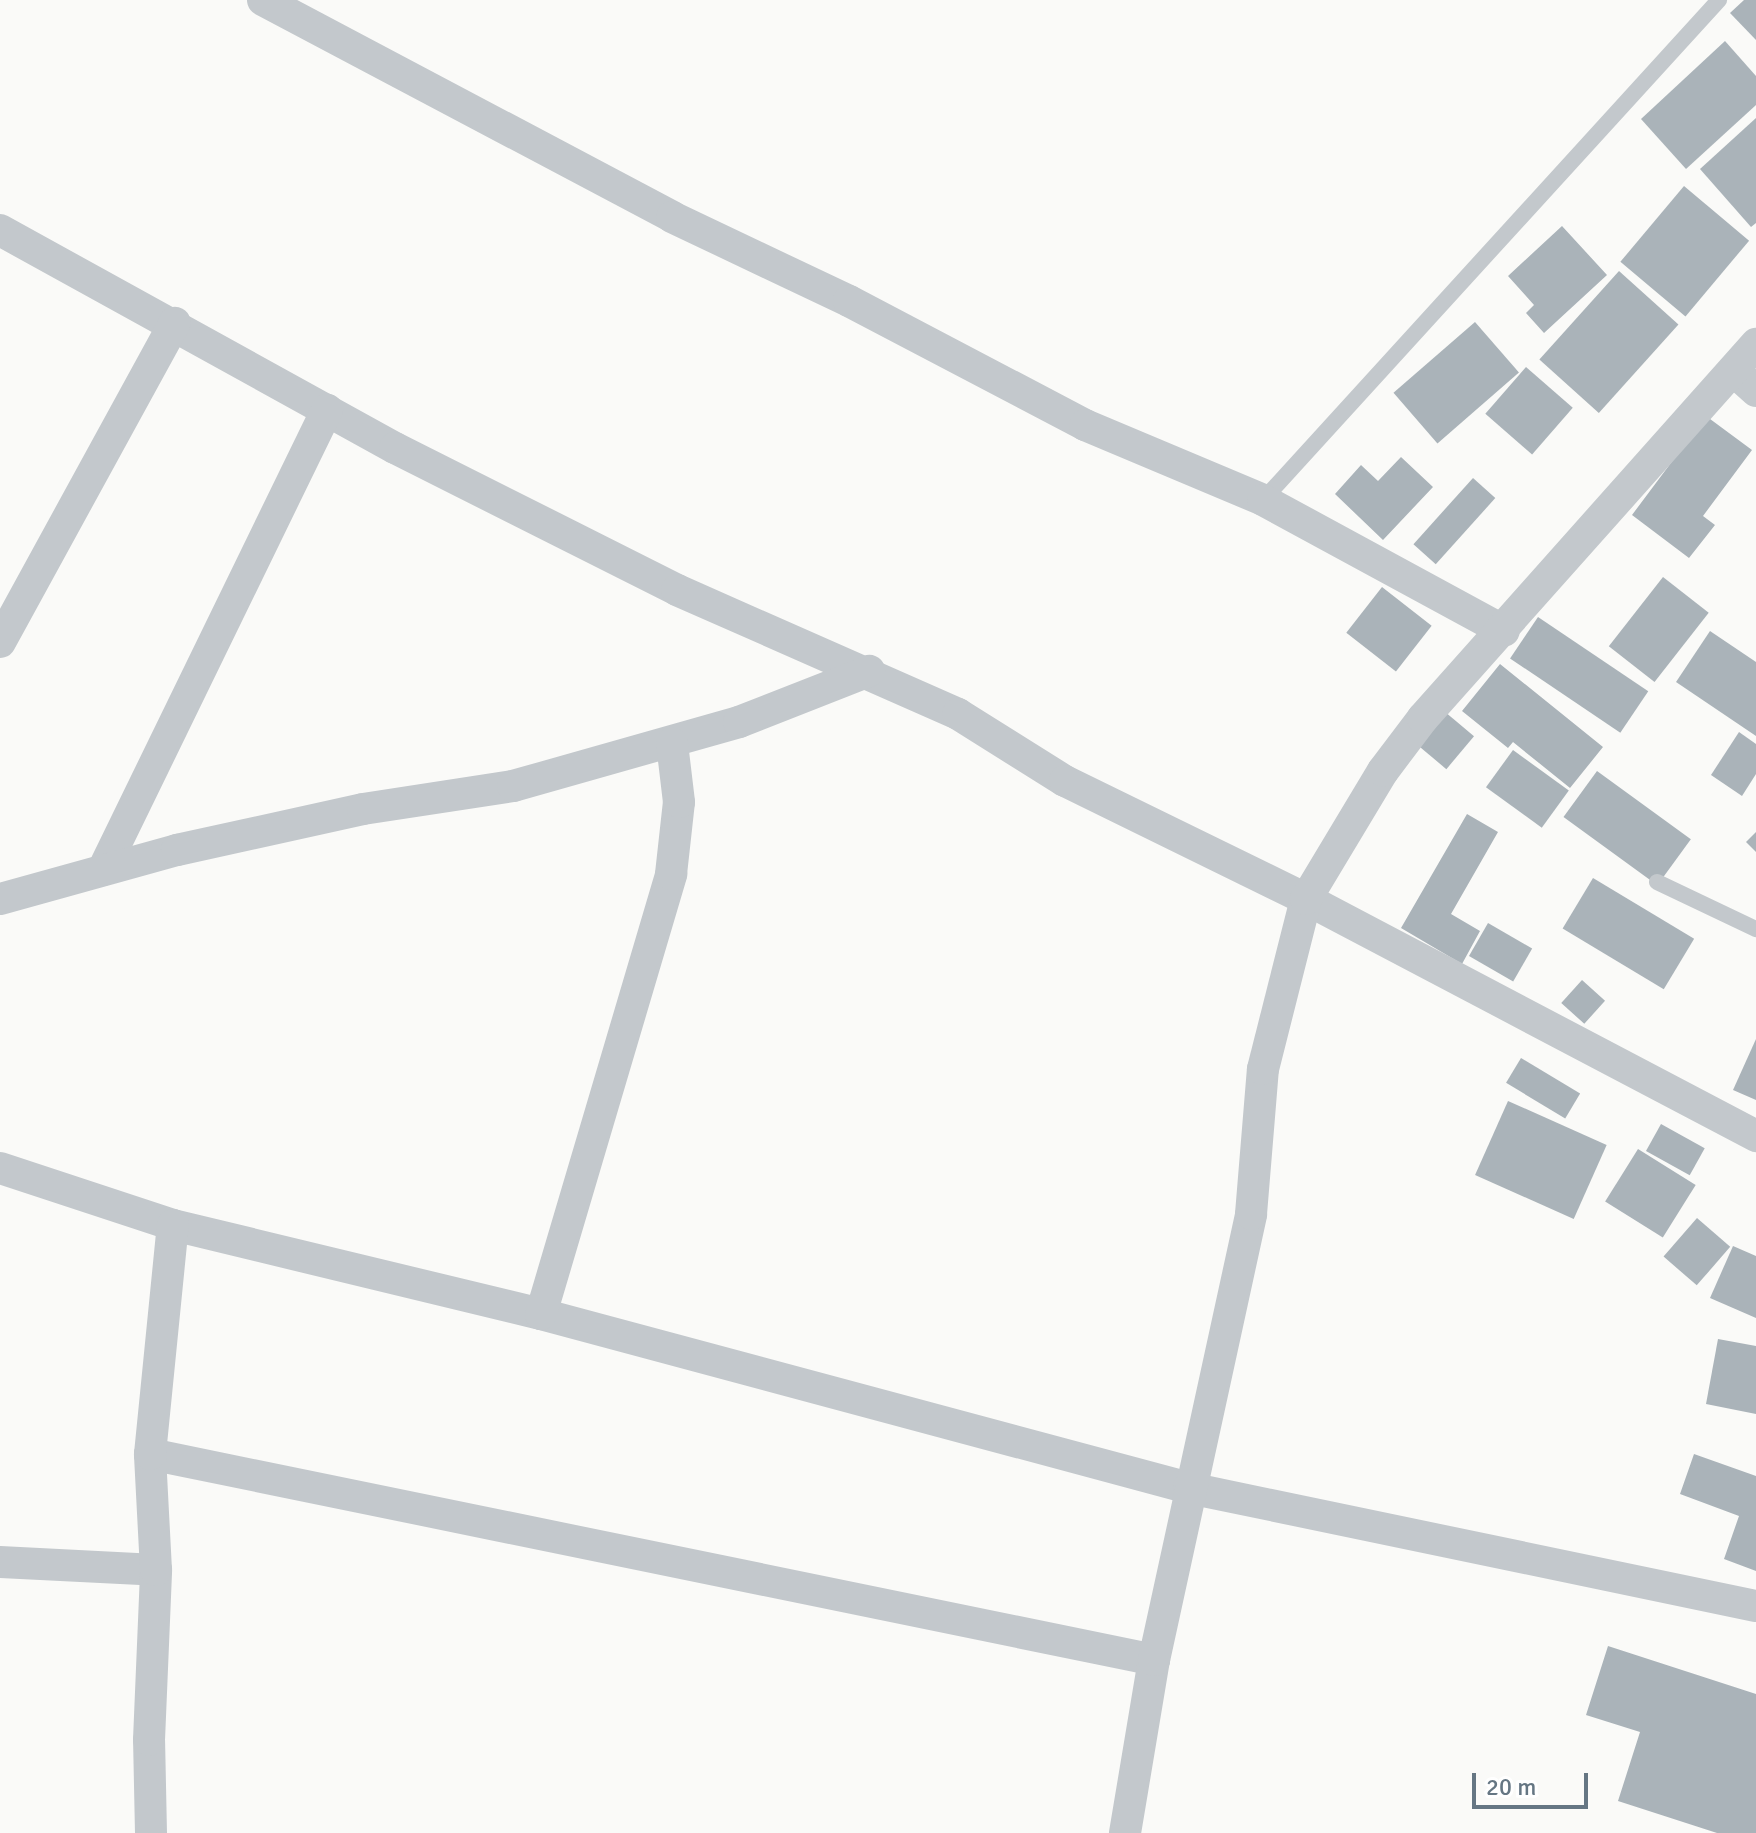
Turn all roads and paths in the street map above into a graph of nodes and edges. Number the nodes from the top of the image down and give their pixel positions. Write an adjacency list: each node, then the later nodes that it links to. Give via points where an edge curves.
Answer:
1 (263, 0): 8 (street, via 672,217 849,301 1085,425)
2 (1719, 0): 8 (lane)
3 (0, 230): 4 (street)
4 (175, 323): 7 (street); 10 (street)
5 (1756, 344): 6 (street)
6 (1745, 381): 9 (street)
7 (327, 410): 11 (street, via 677,590); 13 (street)
8 (1263, 500): 9 (street)
9 (1504, 631): 16 (street, via 1423,718 1383,771)
10 (0, 642)
11 (869, 671): 12 (street); 16 (street, via 958,714 1065,781 1176,839)
12 (672, 743): 13 (street, via 513,786 363,809); 21 (street, via 679,802 671,874)
13 (103, 870): 15 (street)
14 (1657, 882): 17 (lane)
15 (0, 899)
16 (1306, 899): 18 (street); 23 (street, via 1263,1069 1251,1214)
17 (1756, 929)
18 (1756, 1136)
19 (0, 1168): 20 (street)
20 (173, 1225): 21 (street); 22 (street)
21 (541, 1314): 23 (street)
22 (150, 1454): 25 (street); 27 (street)
23 (1189, 1488): 26 (street); 27 (street)
24 (0, 1562): 25 (street)
25 (156, 1570): 28 (street)
26 (1756, 1606)
27 (1154, 1660): 29 (street)
28 (151, 1833)
29 (1125, 1833)

